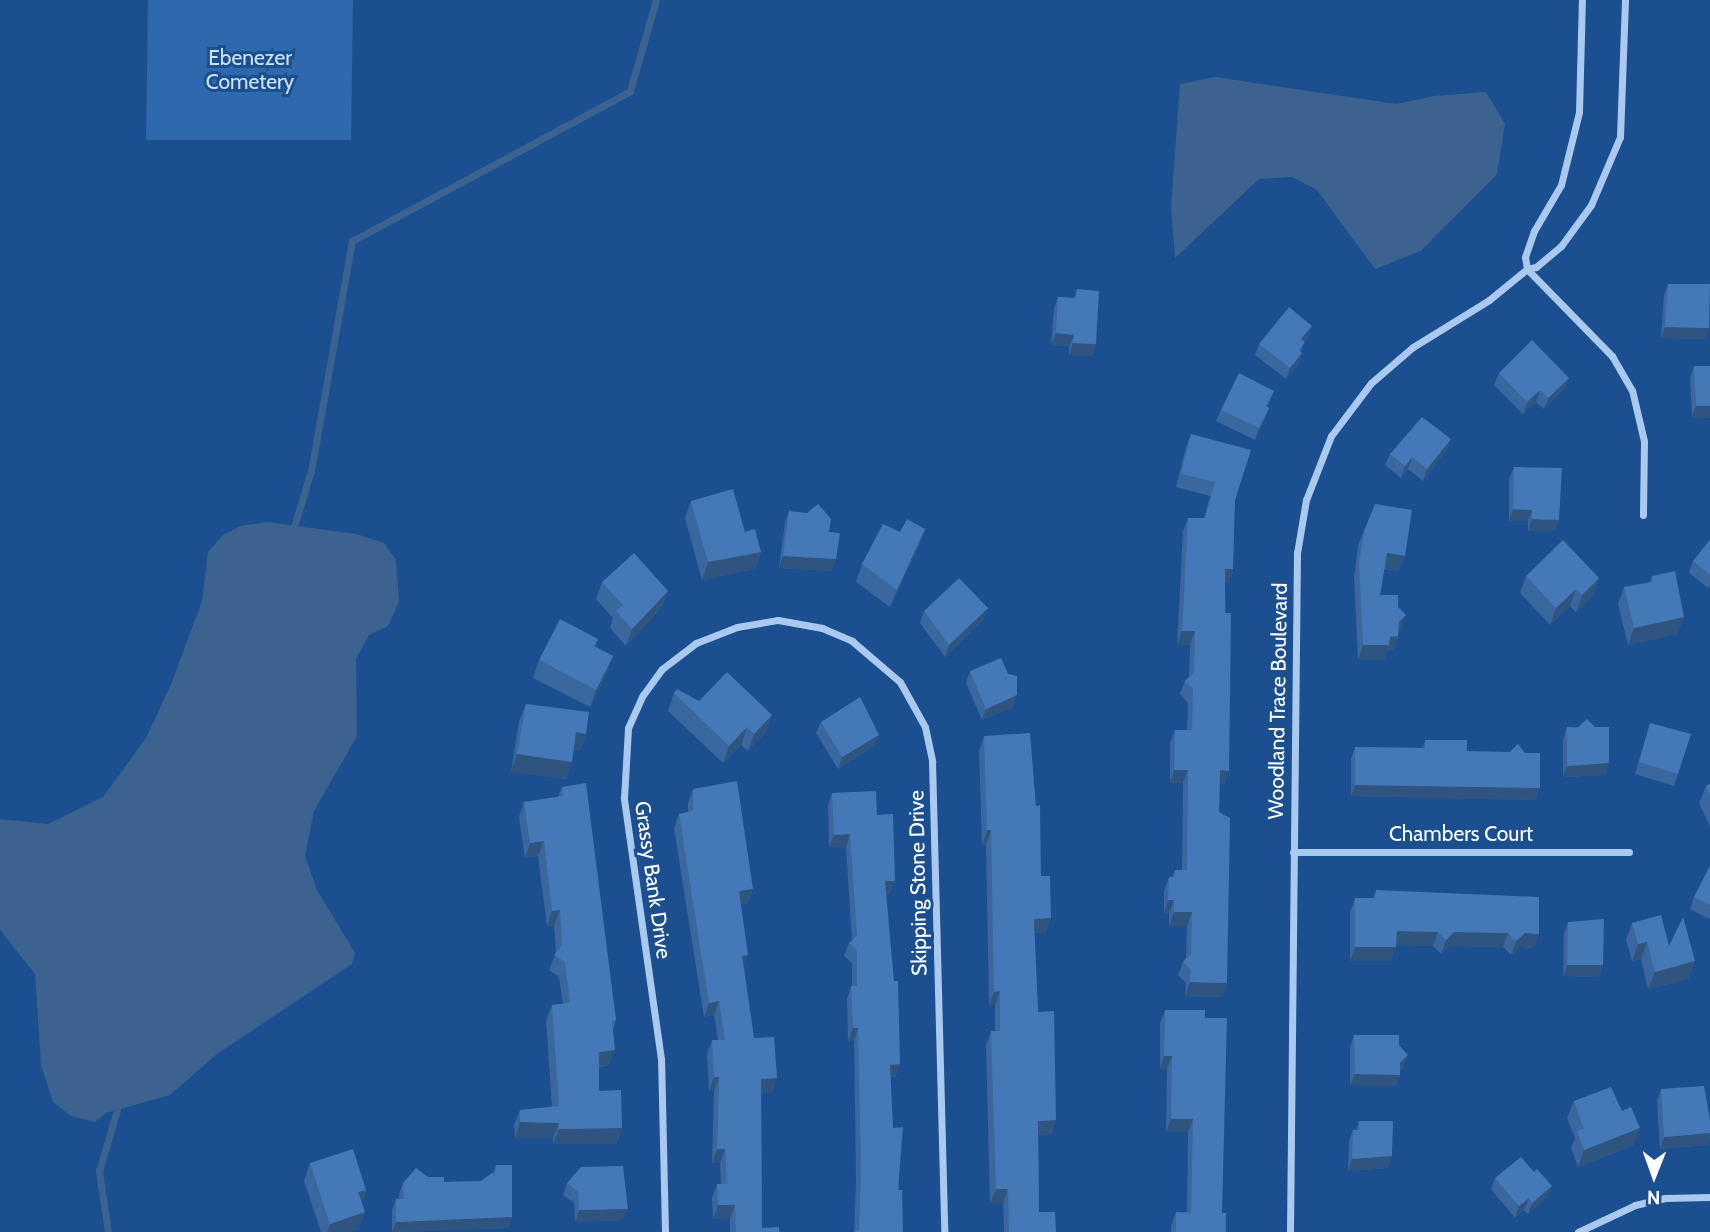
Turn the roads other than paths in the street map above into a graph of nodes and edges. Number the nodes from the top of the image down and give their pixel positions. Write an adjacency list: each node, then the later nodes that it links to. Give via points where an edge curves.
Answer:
1 (1582, 0): 3 (street, via 1579,112 1561,185 1534,231 1525,257)
2 (1625, 0): 3 (street, Woodland Trace Boulevard, via 1620,127 1612,159 1591,205 1561,246)
3 (1527, 269): 4 (street, via 1612,356 1632,390 1644,442); 6 (street, Woodland Trace Boulevard, via 1381,373 1343,418 1316,468 1297,553)
4 (1643, 514)
5 (778, 620): 9 (street, Grassy Bank Drive, via 737,627 696,643 662,669 628,728 624,798 661,1059); 10 (street, Skipping Stone Drive, via 822,628 861,648 900,682 925,727 932,761)
6 (1293, 852): 7 (street, Chambers Court); 11 (street, Woodland Trace Boulevard)
7 (1629, 852)
8 (1710, 1197): 12 (street, via 1665,1198 1635,1205)
9 (665, 1232)
10 (944, 1232)
11 (1290, 1232)
12 (1578, 1232)

